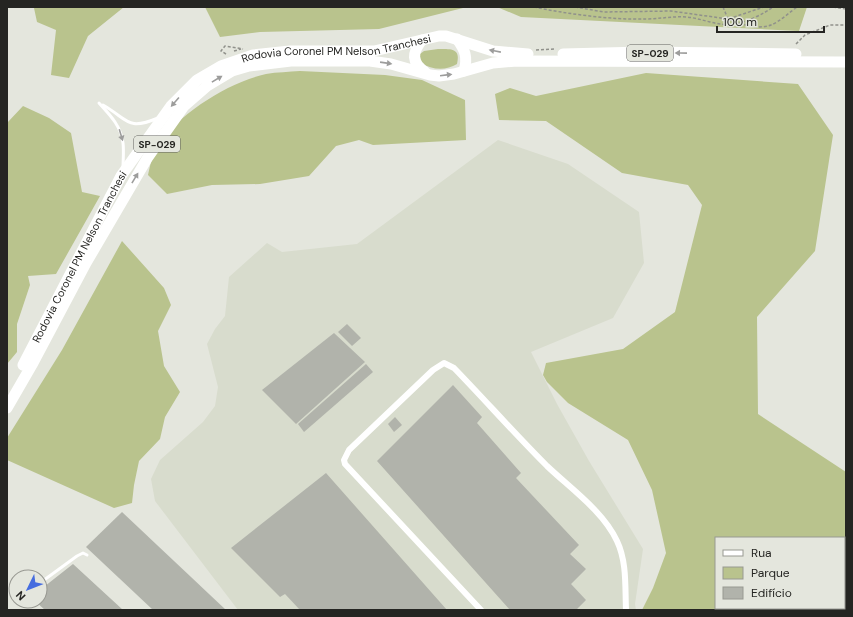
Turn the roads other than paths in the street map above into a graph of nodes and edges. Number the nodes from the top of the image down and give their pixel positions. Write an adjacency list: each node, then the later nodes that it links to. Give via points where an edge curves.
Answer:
1 (457, 39): 2 (highway, Rodovia Coronel PM Nelson Tranchesi / SP-029, via 439,36); 3 (highway, Rodovia Coronel PM Nelson Tranchesi / SP-029, one-way to 1, via 644,52 520,54 493,51); 5 (highway, via 465,49)
2 (422, 40): 6 (highway, via 415,48 415,61 419,68); 7 (highway, Rodovia Coronel PM Nelson Tranchesi / SP-029, one-way to 7, via 364,52 290,51 253,55 221,66 197,80)
3 (846, 55)
4 (846, 62): 5 (highway, Rodovia Coronel PM Nelson Tranchesi / SP-029, via 517,61)
5 (464, 71): 6 (highway, Rodovia Coronel PM Nelson Tranchesi / SP-029, one-way to 5, via 446,75)
6 (428, 74): 10 (highway, Rodovia Coronel PM Nelson Tranchesi / SP-029, one-way to 6, via 86,263 148,157 184,106 207,86 232,71 255,65 291,61 370,61)
7 (164, 116): 8 (highway, Rodovia Coronel PM Nelson Tranchesi / SP-029); 8 (lane, one-way to 8, via 144,124 131,124 99,103 119,128 123,143)
8 (123, 173): 9 (highway, Rodovia Coronel PM Nelson Tranchesi / SP-029)
9 (7, 393)
10 (7, 408)
11 (86, 555): 12 (lane, via 83,553 77,556)
12 (48, 577)
13 (481, 610): 14 (street, via 390,514 344,460 349,450 433,370 444,363 454,368 606,524 617,540 623,558)
14 (626, 610)

